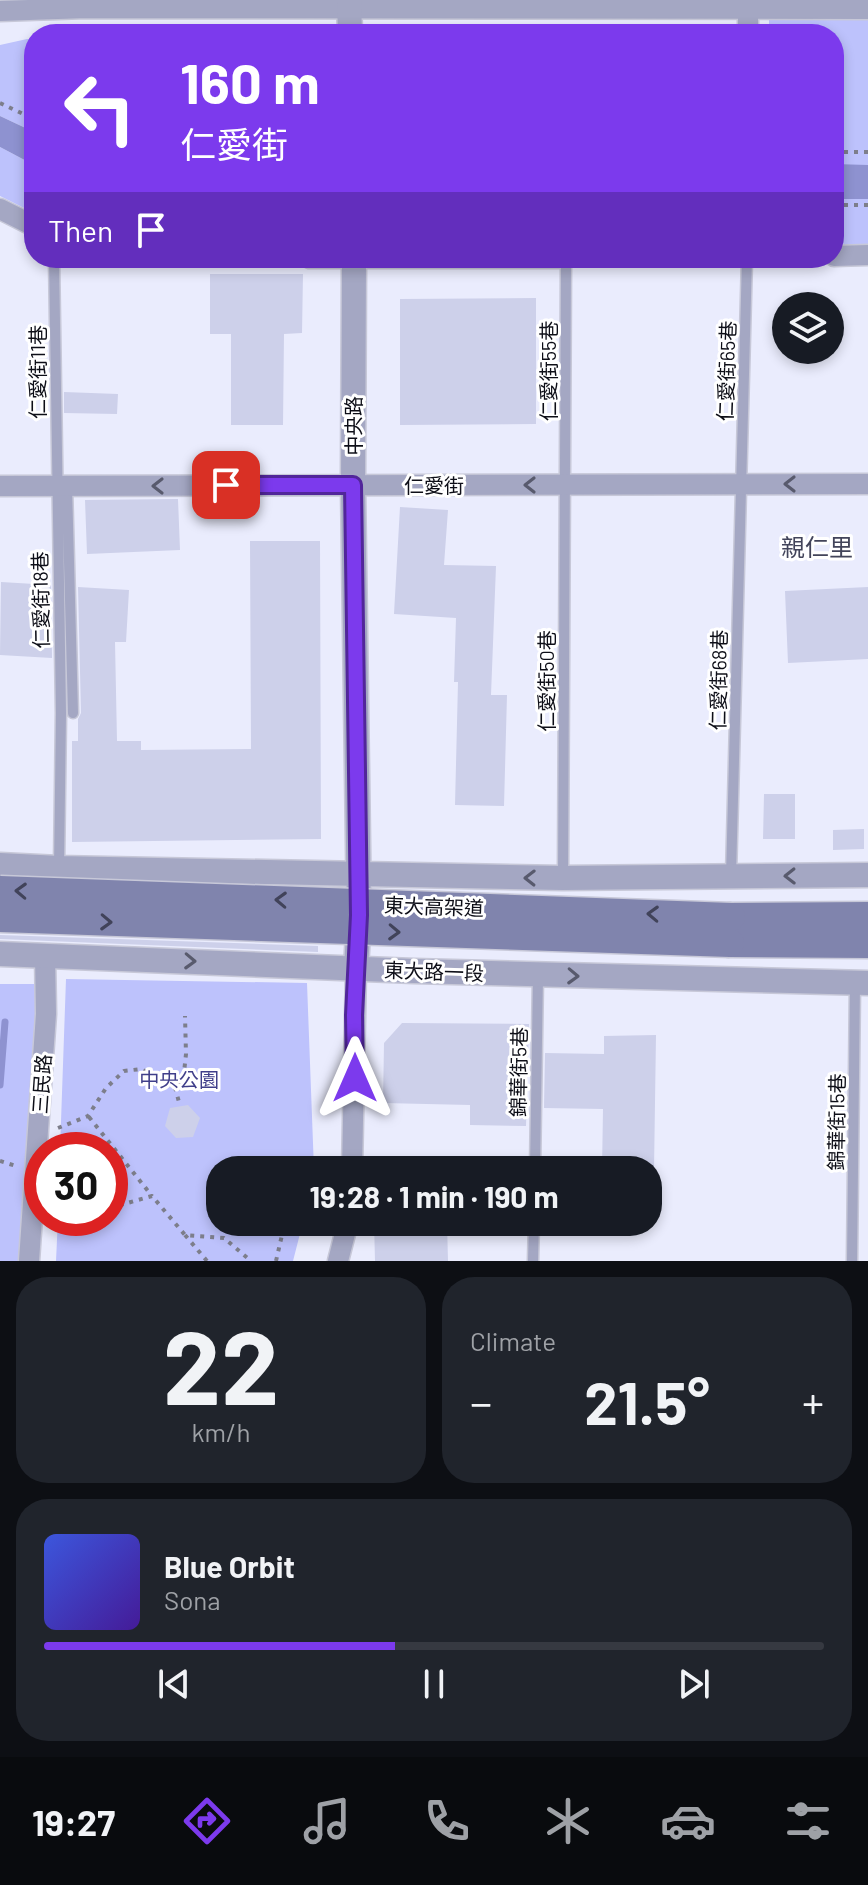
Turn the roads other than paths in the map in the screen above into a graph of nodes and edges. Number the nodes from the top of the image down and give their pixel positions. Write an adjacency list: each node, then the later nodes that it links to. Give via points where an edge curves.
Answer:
1 (86, 4): 2 (street); 6 (street)
2 (58, 5): 5 (street)
3 (748, 9): 4 (street); 6 (street); 7 (street)
4 (868, 9)
5 (0, 11)
6 (349, 15)
7 (748, 24)
8 (0, 209): 9 (street)
9 (24, 221)
10 (868, 255): 11 (street)
11 (844, 256)
12 (54, 268): 21 (lane, 仁愛街11巷)
13 (354, 268): 18 (street, 中央路)
14 (565, 268): 19 (lane, 仁愛街55巷)
15 (747, 268): 16 (lane, 仁愛街65巷)
16 (741, 484): 17 (street, 仁愛街, one-way to 16); 19 (street, 仁愛街); 26 (lane, 仁愛街68巷)
17 (868, 484)
18 (353, 485): 19 (street, 仁愛街, one-way to 18); 21 (street, 仁愛街, one-way to 21); 24 (street, 中央路)
19 (565, 485): 27 (lane, 仁愛街50巷)
20 (0, 486): 21 (street, 仁愛街)
21 (62, 486): 23 (lane, 仁愛街11巷, via 67,713)
22 (0, 865): 23 (street)
23 (59, 868): 24 (street)
24 (358, 875): 27 (street, one-way to 24); 30 (street, 中央路)
25 (868, 875): 26 (street, one-way to 26)
26 (731, 877): 27 (street)
27 (563, 878)
28 (0, 890): 33 (main road, 東大高架道, one-way to 28, bridge)
29 (323, 912): 30 (lane)
30 (359, 915): 34 (street, 中央路)
31 (868, 916): 33 (main road, 東大高架道)
32 (0, 918): 33 (main road, 東大高架道, one-way to 33, bridge)
33 (730, 930): 36 (main road, 東大高架道)
34 (358, 939): 35 (lane); 39 (street, 中央路)
35 (318, 940)
36 (868, 944)
37 (0, 954): 38 (street, 東大路一段)
38 (45, 955): 39 (street, 東大路一段, one-way to 39); 46 (street, 三民路, via 46,1014)
39 (356, 969): 40 (street, 東大路一段); 42 (street, 中央路)
40 (538, 975): 41 (street, 東大路一段, one-way to 41); 43 (lane, 錦華街5巷)
41 (862, 983): 49 (lane, 錦華街15巷)
42 (352, 1156)
43 (535, 1156)
44 (344, 1236): 47 (street)
45 (534, 1236): 48 (lane)
46 (29, 1261)
47 (338, 1261)
48 (533, 1261)
49 (852, 1261)

